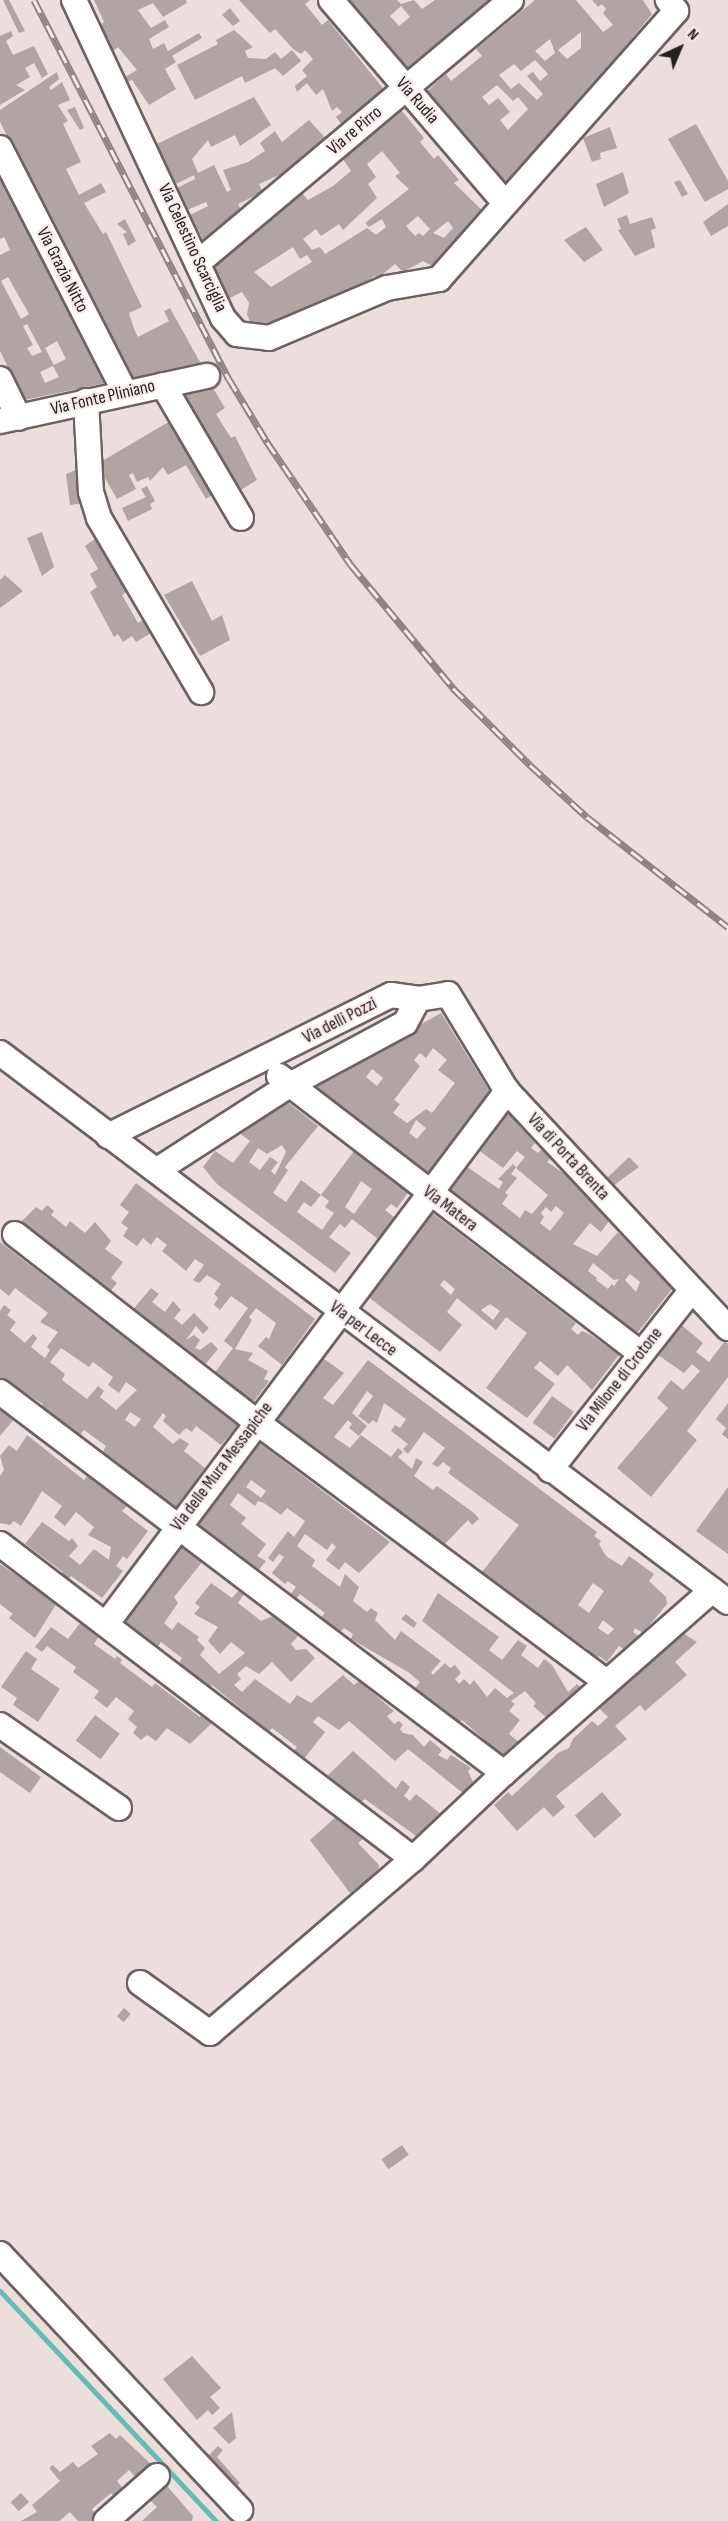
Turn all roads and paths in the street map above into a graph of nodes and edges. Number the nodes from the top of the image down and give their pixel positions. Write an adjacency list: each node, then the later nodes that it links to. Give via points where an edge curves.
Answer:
1 (74, 0): 8 (street, Via Celestino Scarciglia)
2 (331, 0): 5 (street, Via Rudia)
3 (510, 0): 5 (street, Via re Pirro)
4 (668, 0): 7 (street, via 676,11)
5 (406, 88): 7 (street, Via Rudia); 8 (street, Via re Pirro)
6 (0, 148): 12 (street, Via Grazia Nitto)
7 (504, 202): 8 (street, Via Celestino Scarciglia, via 439,279 387,288 269,338 237,334 223,318)
8 (200, 261)
9 (207, 376): 11 (street, Via Fonte Pliniano)
10 (0, 379): 14 (street)
11 (163, 385): 12 (street, Via Fonte Pliniano); 15 (street)
12 (125, 392): 13 (street, Via Fonte Pliniano)
13 (86, 401): 14 (street, Via Fonte Pliniano); 16 (street, via 91,492 99,518)
14 (9, 419)
15 (241, 518)
16 (201, 692)
17 (418, 999): 19 (street, Via delli Pozzi, via 391,995); 20 (street, Via delli Pozzi, via 405,1023); 21 (street, Via di Porta Brenta, via 448,994)
18 (0, 1053): 22 (street, Via per Lecce)
19 (265, 1059): 20 (street, Via Matera); 22 (street, Via delli Pozzi)
20 (288, 1086): 23 (street, Via delli Pozzi); 24 (street, Via Matera)
21 (507, 1091): 24 (street, Via delle Mura Messapiche); 26 (street, Via di Porta Brenta)
22 (108, 1136): 23 (street, Via per Lecce)
23 (157, 1170): 27 (street, Via per Lecce)
24 (429, 1193): 27 (street, Via delle Mura Messapiche); 29 (street, Via Matera)
25 (15, 1233): 31 (street)
26 (691, 1291): 28 (street, Via di Porta Brenta); 29 (street, Via Milone di Crotone)
27 (341, 1313): 31 (street, Via delle Mura Messapiche); 32 (street, Via per Lecce)
28 (728, 1328)
29 (641, 1354): 32 (street, Via Milone di Crotone)
30 (0, 1392): 33 (street)
31 (255, 1421): 33 (street, Via delle Mura Messapiche); 37 (street)
32 (550, 1470): 35 (street, Via per Lecce)
33 (177, 1527): 36 (street, Via delle Mura Messapiche); 39 (street)
34 (0, 1544): 36 (street)
35 (720, 1596): 37 (street)
36 (107, 1623): 41 (street)
37 (607, 1682): 39 (street)
38 (0, 1725): 40 (street)
39 (504, 1773): 41 (street)
40 (119, 1808)
41 (413, 1858): 42 (street, via 210,2032)
42 (140, 1983)
43 (0, 2254): 45 (street)
44 (157, 2476): 46 (street)
45 (240, 2510)
46 (106, 2521)

